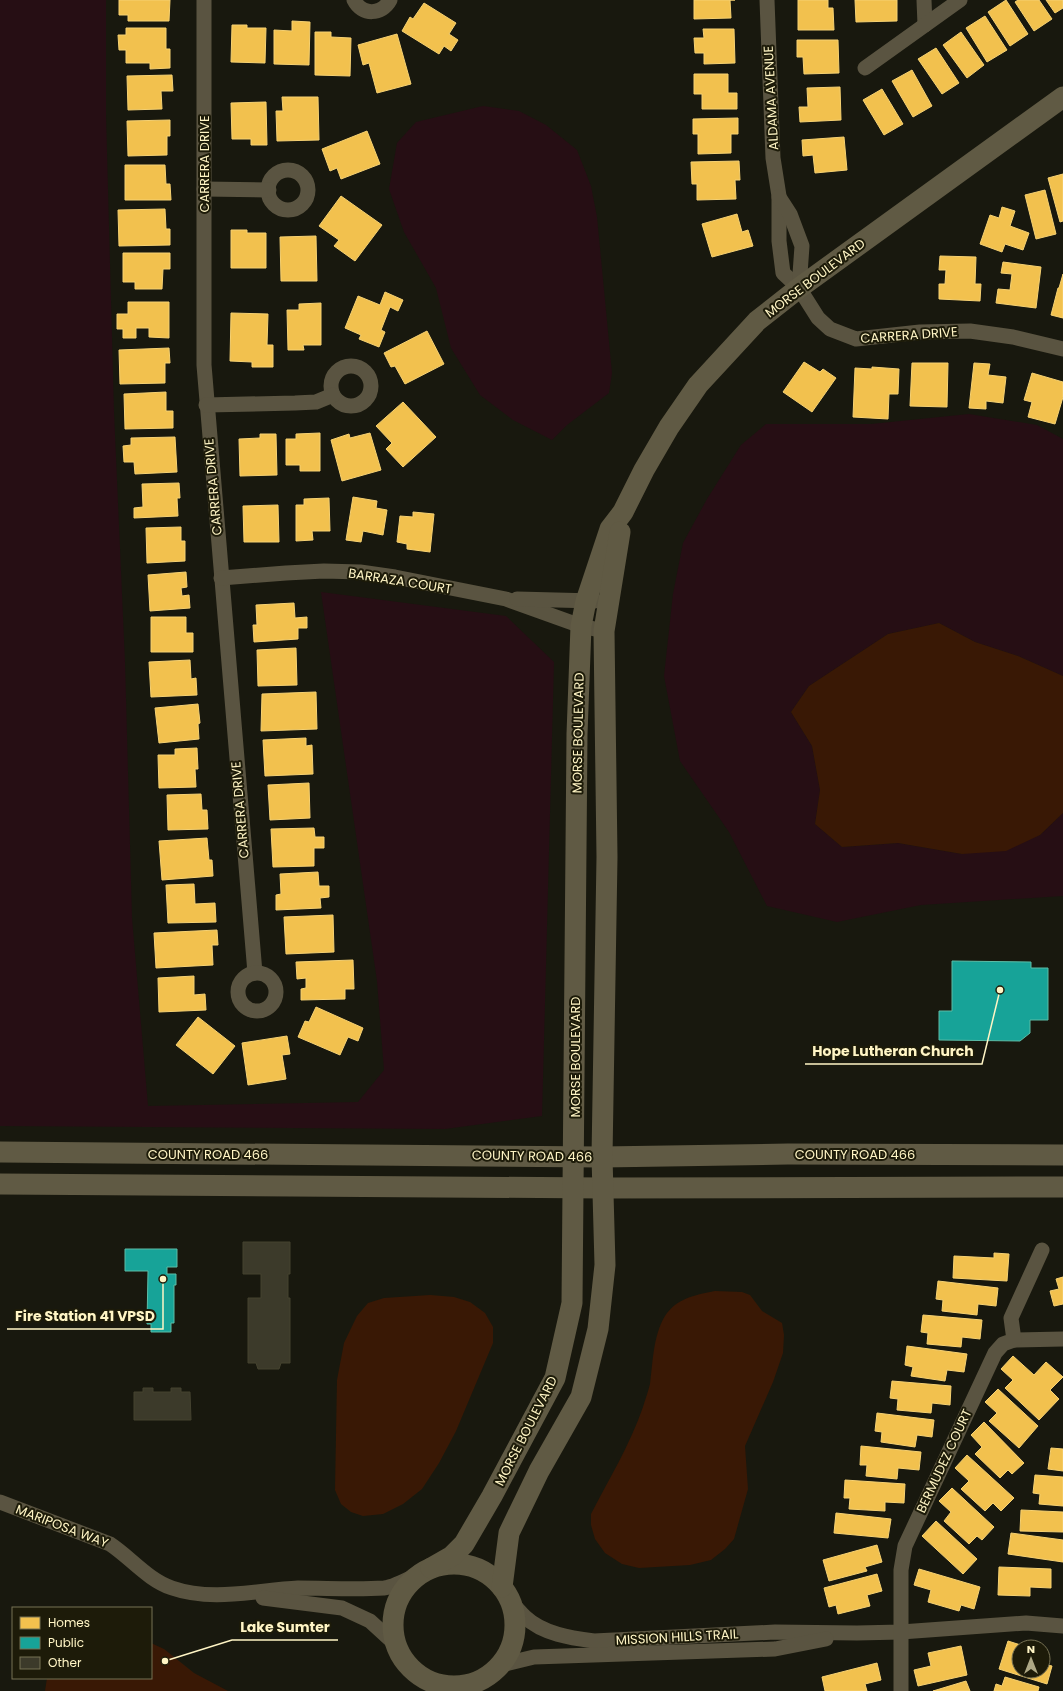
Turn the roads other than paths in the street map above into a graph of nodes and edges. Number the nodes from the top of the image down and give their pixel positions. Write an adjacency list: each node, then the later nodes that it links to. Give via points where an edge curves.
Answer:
1 (204, 0): 10 (street, CARRERA DRIVE)
2 (354, 0): 3 (street, via 360,8 372,12 384,8)
3 (390, 0)
4 (767, 0): 12 (street, ALDAMA AVENUE, via 773,158)
5 (924, 0): 7 (street)
6 (960, 0): 7 (street)
7 (925, 25): 8 (street)
8 (865, 68)
9 (1063, 97): 13 (main road, MORSE BOULEVARD)
10 (204, 189): 11 (street); 16 (street, CARRERA DRIVE)
11 (268, 190)
12 (778, 196): 13 (street, ALDAMA AVENUE, via 790,214 802,246); 13 (street, ALDAMA AVENUE, via 783,272)
13 (799, 288): 14 (street, CARRERA DRIVE, via 818,318 830,329 856,339 920,332 970,331 1013,337); 17 (main road, MORSE BOULEVARD, via 757,321 698,385 644,470)
14 (1063, 349)
15 (333, 395): 16 (street, via 316,402)
16 (206, 405): 18 (street, CARRERA DRIVE)
17 (623, 512): 20 (main road, MORSE BOULEVARD, via 610,529); 21 (main road, MORSE BOULEVARD)
18 (221, 578): 19 (street, BARRAZA COURT, via 324,571 360,572); 24 (street, CARRERA DRIVE)
19 (506, 599): 20 (street, BARRAZA COURT); 22 (street, BARRAZA COURT)
20 (586, 601): 21 (street, BARRAZA COURT); 22 (main road, MORSE BOULEVARD)
21 (608, 602): 23 (main road, MORSE BOULEVARD)
22 (581, 626): 23 (street, BARRAZA COURT); 27 (main road, MORSE BOULEVARD, via 577,734)
23 (604, 631): 28 (main road, MORSE BOULEVARD, via 607,857)
24 (255, 973)
25 (0, 1152): 27 (main road, COUNTY ROAD 466)
26 (1063, 1155): 28 (main road, COUNTY ROAD 466, via 788,1154)
27 (574, 1156): 28 (main road, COUNTY ROAD 466); 30 (main road, MORSE BOULEVARD)
28 (602, 1157): 32 (main road, MORSE BOULEVARD)
29 (0, 1184): 30 (main road)
30 (573, 1187): 32 (main road); 37 (main road, MORSE BOULEVARD, via 572,1303 555,1378 464,1544 452,1556)
31 (1063, 1187): 32 (main road)
32 (603, 1188): 39 (main road, MORSE BOULEVARD, via 605,1265 598,1329 581,1397 539,1471 509,1533)
33 (1042, 1250): 35 (street, via 1011,1318)
34 (1063, 1339): 35 (street)
35 (1014, 1340): 41 (street, BERMUDEZ COURT, via 1003,1344 995,1353 905,1546 901,1570)
36 (0, 1502): 38 (street, MARIPOSA WAY, via 110,1544 156,1580 171,1588 189,1592)
37 (426, 1571): 38 (street, MARIPOSA WAY, via 385,1588 297,1588); 39 (main road, via 449,1564 468,1565 485,1572); 43 (main road, via 405,1587 396,1604 392,1623)
38 (230, 1594): 43 (street, MARIPOSA WAY, via 342,1608 370,1621)
39 (506, 1594): 42 (street, MISSION HILLS TRAIL, via 526,1618 553,1633 594,1641 775,1632); 44 (main road, via 515,1620 514,1640)
40 (1063, 1626): 41 (street, MISSION HILLS TRAIL, via 1026,1623)
41 (901, 1632): 42 (street, MISSION HILLS TRAIL); 48 (street, BERMUDEZ COURT)
42 (857, 1633): 44 (street, MISSION HILLS TRAIL, via 775,1649 534,1657)
43 (394, 1642): 45 (main road)
44 (501, 1665): 46 (main road)
45 (410, 1670): 46 (main road, via 425,1680 441,1686); 47 (main road)
46 (474, 1687)
47 (418, 1691)
48 (901, 1691)

